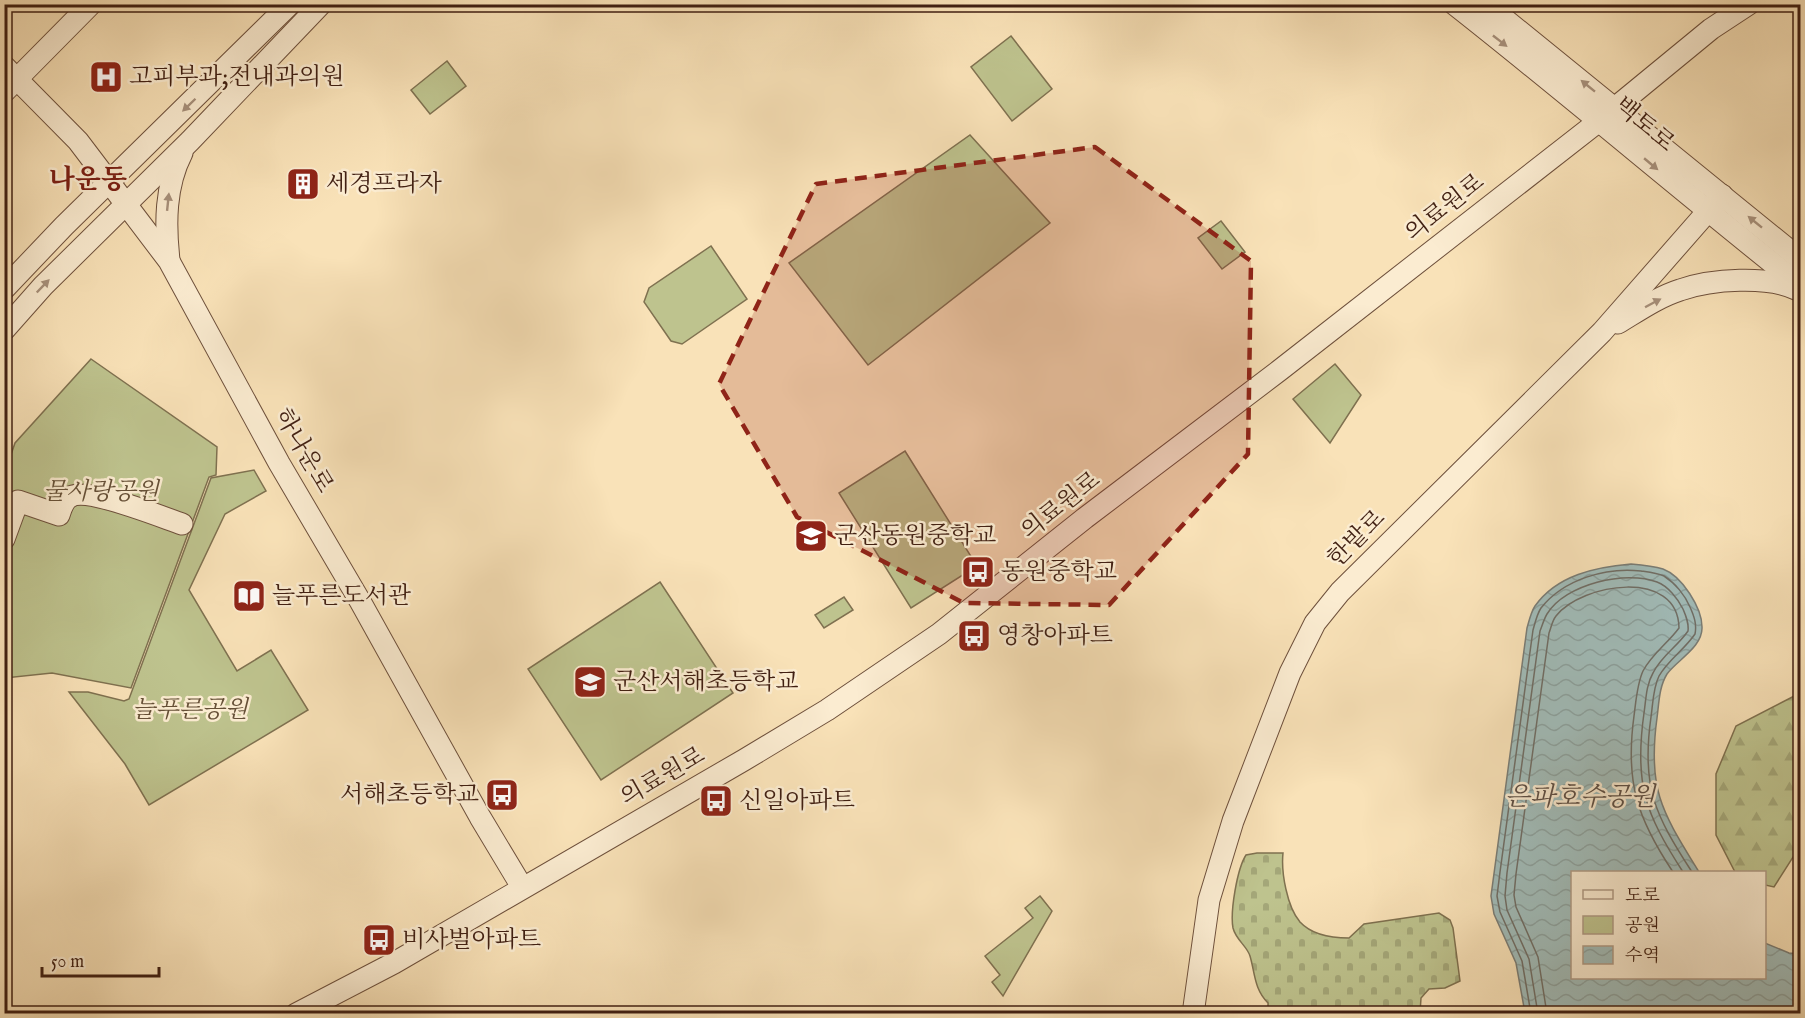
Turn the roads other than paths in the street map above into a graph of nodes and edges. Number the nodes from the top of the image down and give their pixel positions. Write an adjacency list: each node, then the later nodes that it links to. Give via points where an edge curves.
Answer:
1 (91, 4): 9 (street)
2 (278, 4): 10 (street)
3 (290, 4): 10 (street)
4 (321, 4): 12 (street)
5 (335, 4): 12 (street)
6 (1454, 4): 11 (street, 백토로, one-way to 11)
7 (1486, 4): 11 (street, 백토로, one-way to 7)
8 (1749, 4): 11 (street, 의료원로)
9 (9, 79): 13 (street, 하나운로, via 78,141)
10 (208, 86): 13 (street, one-way to 13)
11 (1607, 114): 14 (street, 백토로); 16 (street, 백토로, one-way to 16); 26 (street, 의료원로, via 939,634 828,710)
12 (190, 141): 15 (street); 18 (street, one-way to 12, via 168,196 177,162)
13 (108, 182): 15 (street, 하나운로); 20 (street)
14 (1722, 195): 16 (street, 한밭로); 17 (street, 백토로, one-way to 14)
15 (126, 205): 18 (street, 하나운로); 22 (street, one-way to 15)
16 (1708, 212): 19 (street, 백토로); 23 (street, 한밭로)
17 (1800, 259)
18 (169, 261): 26 (street, 하나운로)
19 (1800, 285)
20 (4, 289)
21 (1800, 291): 23 (street, one-way to 21, via 1670,294 1697,285 1775,282)
22 (4, 330)
23 (1602, 332): 28 (street, 한밭로, via 1340,592 1315,623 1290,673 1233,821 1209,900)
24 (182, 525): 25 (street, via 96,495 75,495 68,498 59,515 18,501)
25 (4, 539)
26 (522, 887): 27 (street, 의료원로, via 394,963)
27 (296, 1014)
28 (1193, 1014)

